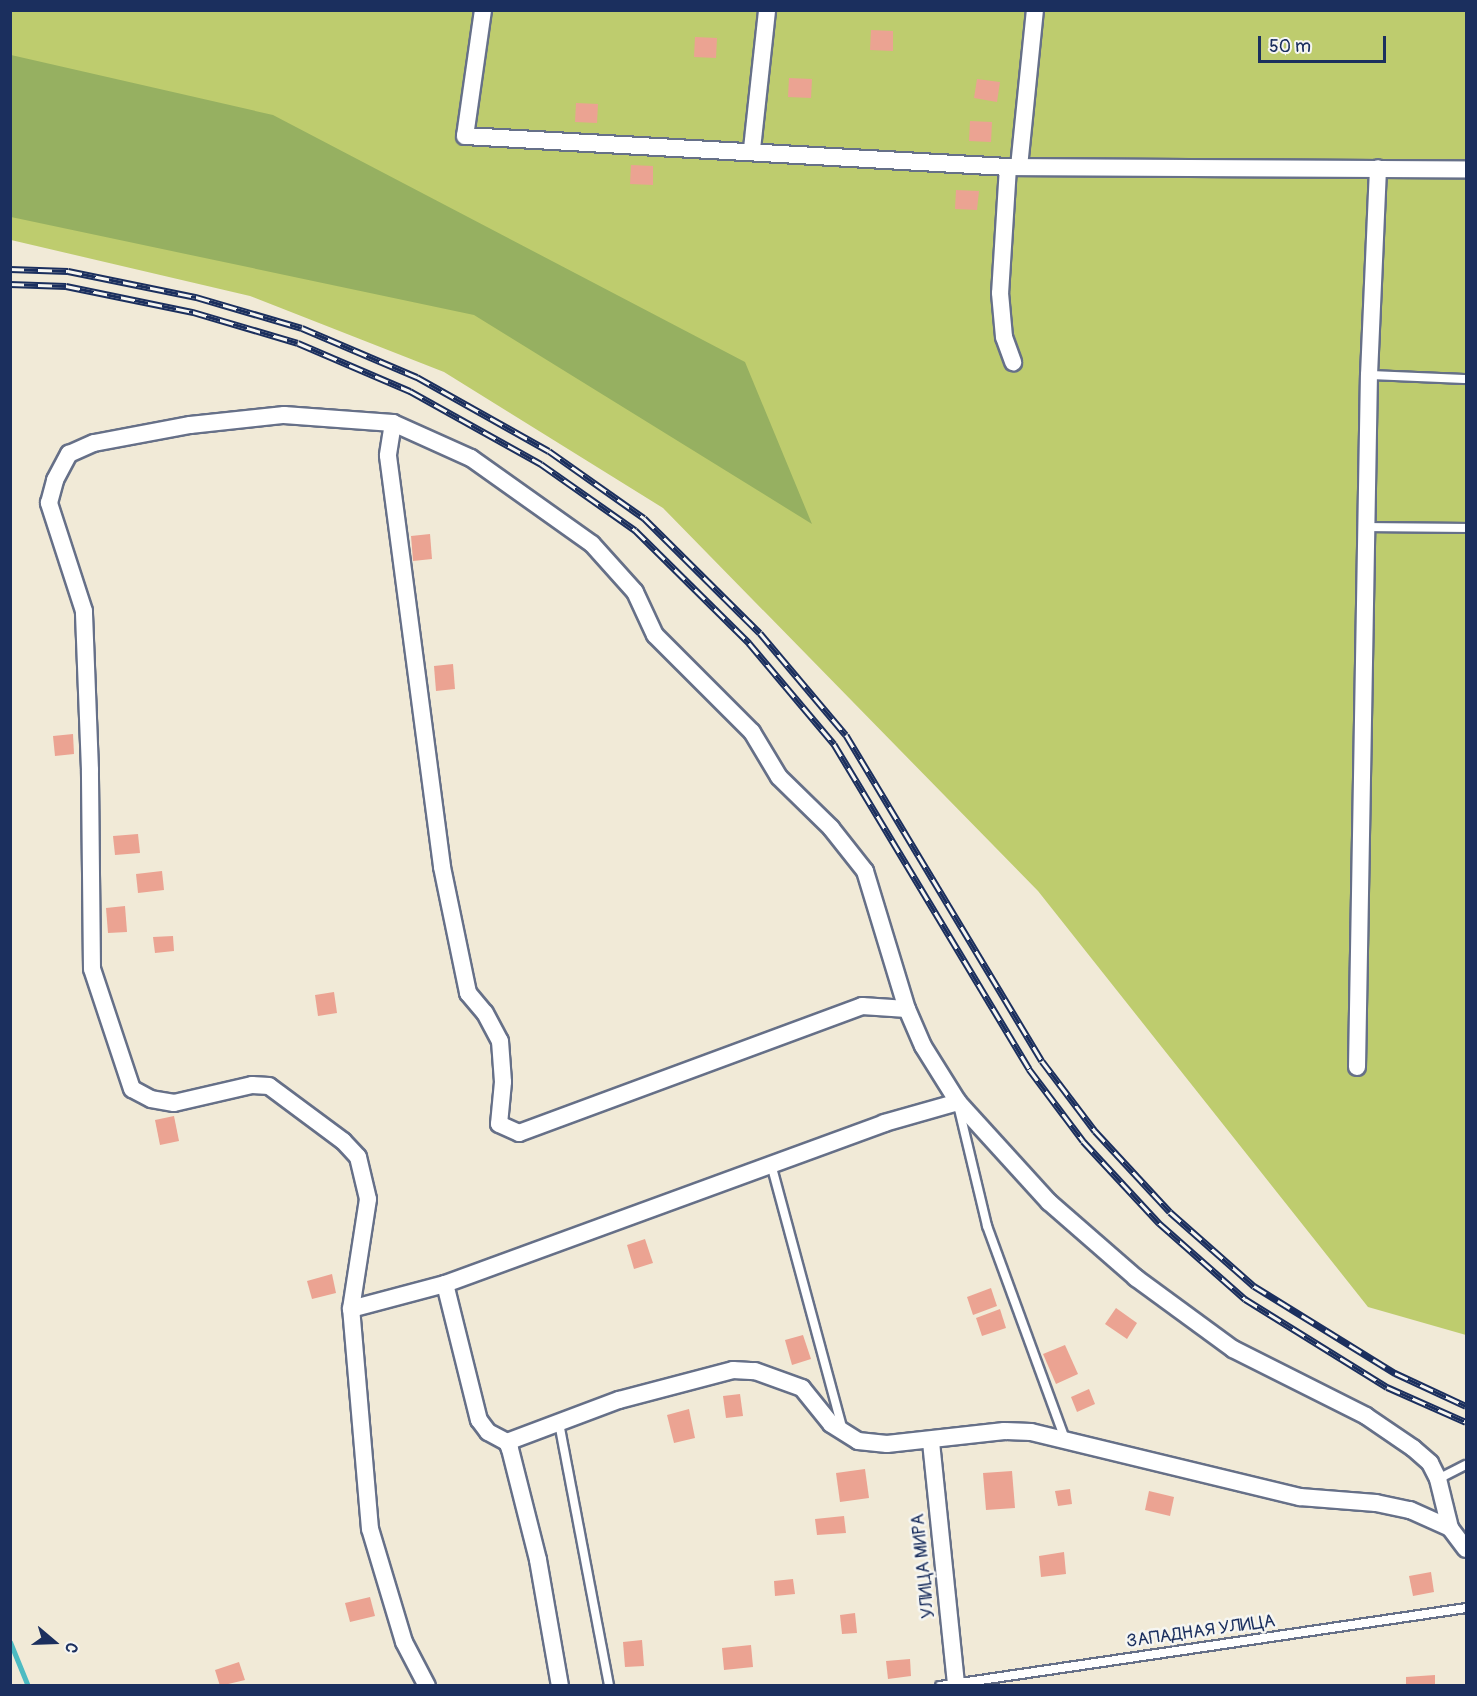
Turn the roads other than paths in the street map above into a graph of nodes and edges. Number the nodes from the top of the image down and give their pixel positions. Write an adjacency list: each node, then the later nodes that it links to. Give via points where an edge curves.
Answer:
1 (483, 10): 4 (street, via 465,136)
2 (767, 10): 4 (street)
3 (1035, 10): 5 (street)
4 (752, 149): 5 (street)
5 (1013, 167): 6 (street); 8 (street, via 1000,293 1004,337)
6 (1378, 168): 7 (street); 9 (street)
7 (1467, 169)
8 (1013, 362)
9 (1369, 375): 10 (lane); 12 (street)
10 (1467, 379)
11 (393, 423): 14 (street, via 480,465 592,544 635,592 655,635 752,732 778,777 831,828 865,871); 14 (street, via 388,456 442,867 468,993 485,1013 500,1041 503,1082 499,1124 519,1133 862,1006); 19 (street, via 284,415 190,425 94,443 69,454 55,480 49,503 84,611 92,969 132,1089 151,1099 174,1103 252,1085 269,1086 343,1141 358,1157 368,1198)
12 (1366, 527): 13 (lane); 15 (street)
13 (1467, 528)
14 (907, 1009): 16 (street, via 923,1046)
15 (1357, 1067)
16 (958, 1102): 17 (street, via 885,1123); 22 (lane, via 987,1226); 26 (street, via 1049,1202 1136,1278 1233,1348 1396,1433 1430,1463)
17 (771, 1164): 18 (street); 21 (lane)
18 (445, 1284): 19 (street); 23 (street, via 479,1420 488,1432)
19 (351, 1309): 31 (street, via 370,1529 404,1642)
20 (559, 1423): 21 (street, via 619,1400 733,1370 755,1371 802,1388); 23 (street); 33 (lane)
21 (844, 1435): 24 (street, via 871,1444)
22 (1065, 1440): 24 (street, via 1004,1431); 27 (street, via 1300,1497 1410,1510)
23 (507, 1442): 32 (street, via 538,1560)
24 (931, 1442): 30 (street, УЛИЦА МИРА)
25 (1467, 1465): 26 (lane)
26 (1438, 1479): 27 (street)
27 (1450, 1528): 28 (street)
28 (1467, 1549)
29 (1467, 1608): 30 (lane, ЗАПАДНАЯ УЛИЦА)
30 (950, 1685)
31 (427, 1686)
32 (560, 1686)
33 (609, 1686)

